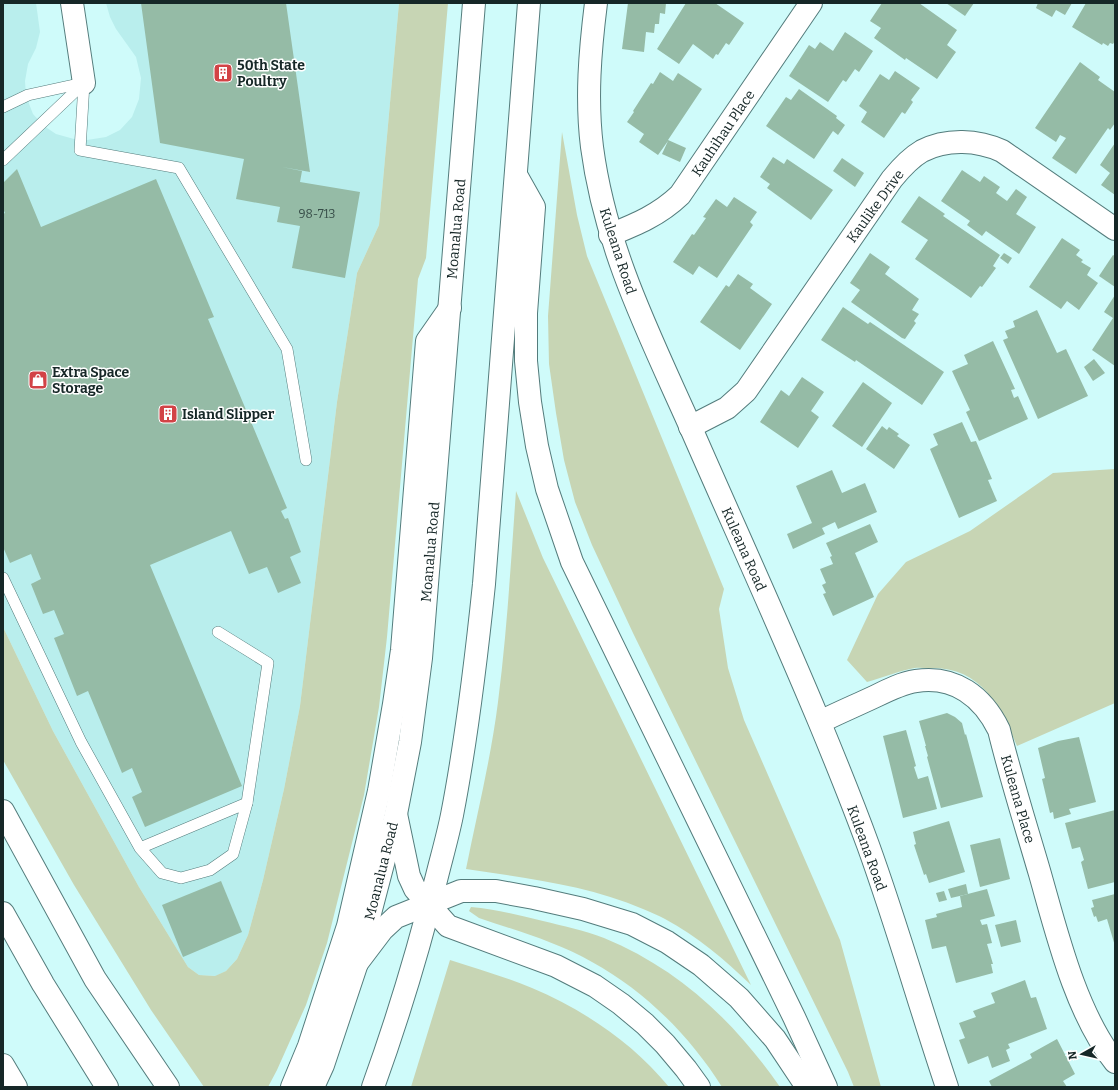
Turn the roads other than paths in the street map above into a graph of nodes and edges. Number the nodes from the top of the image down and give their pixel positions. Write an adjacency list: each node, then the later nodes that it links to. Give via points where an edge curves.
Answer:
1 (72, 3): 6 (main road)
2 (474, 3): 12 (main road, Moanalua Road)
3 (530, 3): 9 (main road)
4 (596, 3): 11 (main road, Kuleana Road, via 590,54 591,131 601,197)
5 (812, 3): 11 (main road, Kauhihau Place, via 680,195 668,207 654,215)
6 (84, 83): 7 (lane, via 28,96); 8 (lane); 14 (lane, via 80,150 179,168 287,349)
7 (3, 107)
8 (3, 160)
9 (516, 174): 22 (main road, via 478,650 452,816); 35 (main road, via 534,207 526,313 526,361 537,446 557,523 572,562)
10 (1115, 229): 13 (main road, Kaulike Drive, via 1002,151 990,146 966,142 948,143 923,151 892,178 746,391 727,408)
11 (610, 235): 13 (main road, Kuleana Road, via 639,313)
12 (450, 308): 20 (main road, Moanalua Road, via 421,658 410,742); 30 (main road, via 427,341 402,650 379,791 348,926 309,1046)
13 (690, 427): 17 (main road, Kuleana Road)
14 (306, 460)
15 (3, 578): 21 (lane, via 81,742)
16 (218, 632): 18 (lane, via 268,664)
17 (820, 722): 25 (main road, Kuleana Place, via 893,688 915,681 950,683 971,694 988,710 999,730 1071,978 1090,1021); 36 (main road, Kuleana Road, via 868,846)
18 (247, 803): 21 (lane); 21 (lane, via 233,854 210,870 181,878 162,874)
19 (3, 811): 29 (main road, via 95,979)
20 (396, 814): 22 (main road, via 408,876); 24 (main road, Moanalua Road)
21 (140, 848)
22 (430, 904): 24 (main road, via 396,917 382,930); 32 (main road, via 407,987); 33 (main road, via 448,926 556,966 621,1004 665,1044); 34 (main road, via 461,891 496,891 583,909 632,924 667,942 740,998 775,1039)
23 (3, 913): 28 (main road)
24 (358, 963): 31 (main road, Moanalua Road)
25 (1115, 1062)
26 (3, 1065): 27 (main road)
27 (16, 1087)
28 (107, 1087)
29 (168, 1087)
30 (292, 1087)
31 (314, 1087)
32 (373, 1087)
33 (699, 1087)
34 (808, 1087)
35 (826, 1087)
36 (947, 1087)

